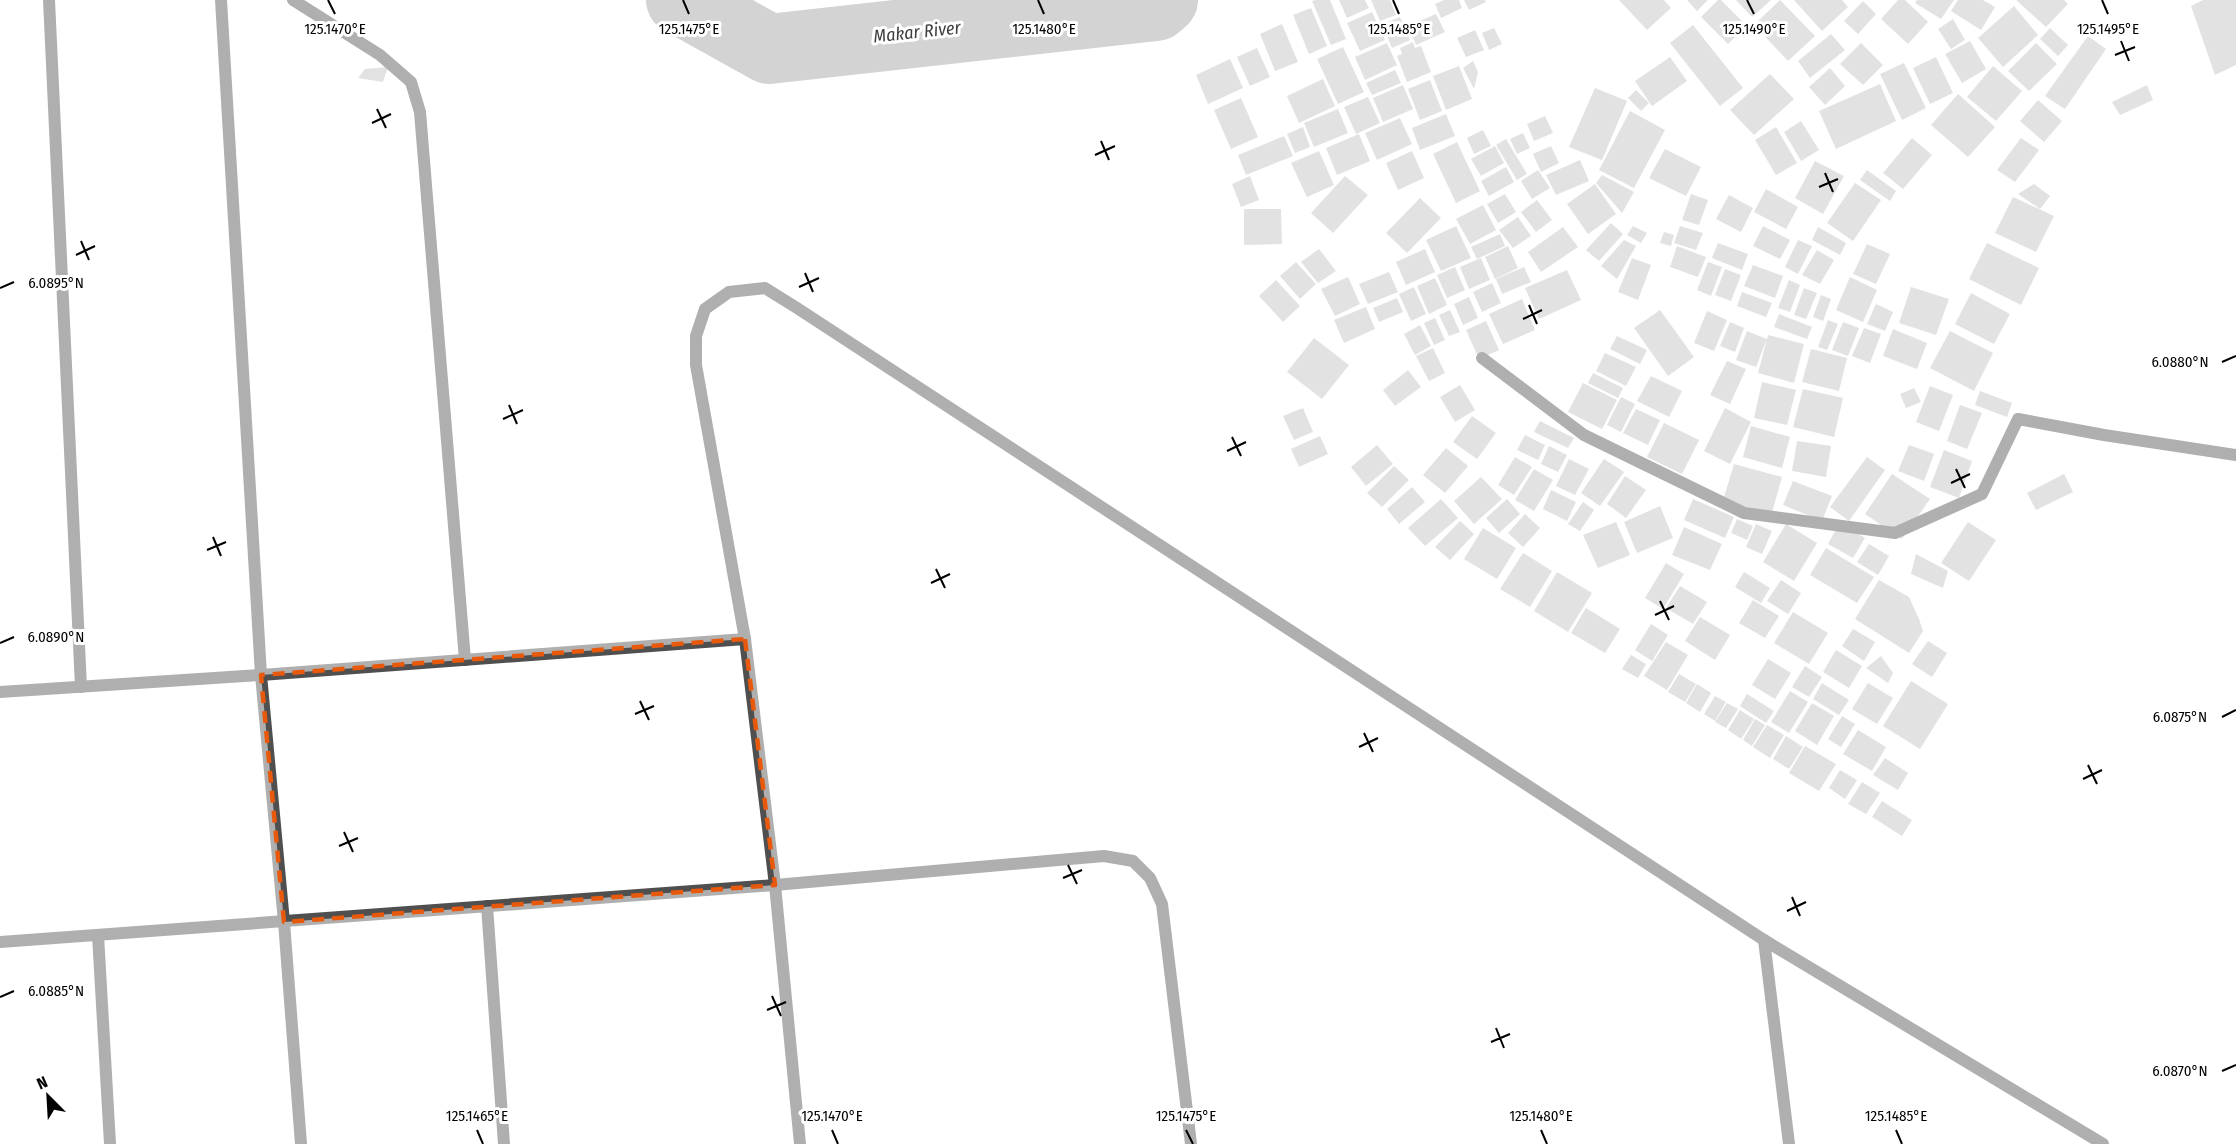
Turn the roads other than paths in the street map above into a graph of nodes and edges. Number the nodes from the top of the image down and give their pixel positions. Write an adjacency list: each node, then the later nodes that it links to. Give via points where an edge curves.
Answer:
1 (49, 0): 9 (street)
2 (221, 0): 8 (street)
3 (293, 0): 7 (street, via 380,55 411,82 420,112)
4 (1482, 358): 5 (street, via 1584,435 1744,513 1895,533 1982,494 2018,419)
5 (2236, 455)
6 (745, 639): 7 (street); 11 (street); 15 (street, via 696,364 696,336 705,309 729,292 765,288)
7 (465, 660): 8 (street)
8 (261, 675): 9 (street); 13 (street)
9 (81, 687): 10 (street)
10 (0, 692)
11 (775, 885): 12 (street); 20 (street); 21 (street, via 1104,856 1133,861 1150,878 1162,904)
12 (487, 906): 13 (street); 19 (street)
13 (284, 922): 14 (street); 18 (street)
14 (98, 935): 16 (street); 17 (street)
15 (1764, 940): 22 (street); 23 (street)
16 (0, 942)
17 (110, 1144)
18 (301, 1144)
19 (504, 1144)
20 (800, 1144)
21 (1191, 1144)
22 (1788, 1144)
23 (2103, 1144)

